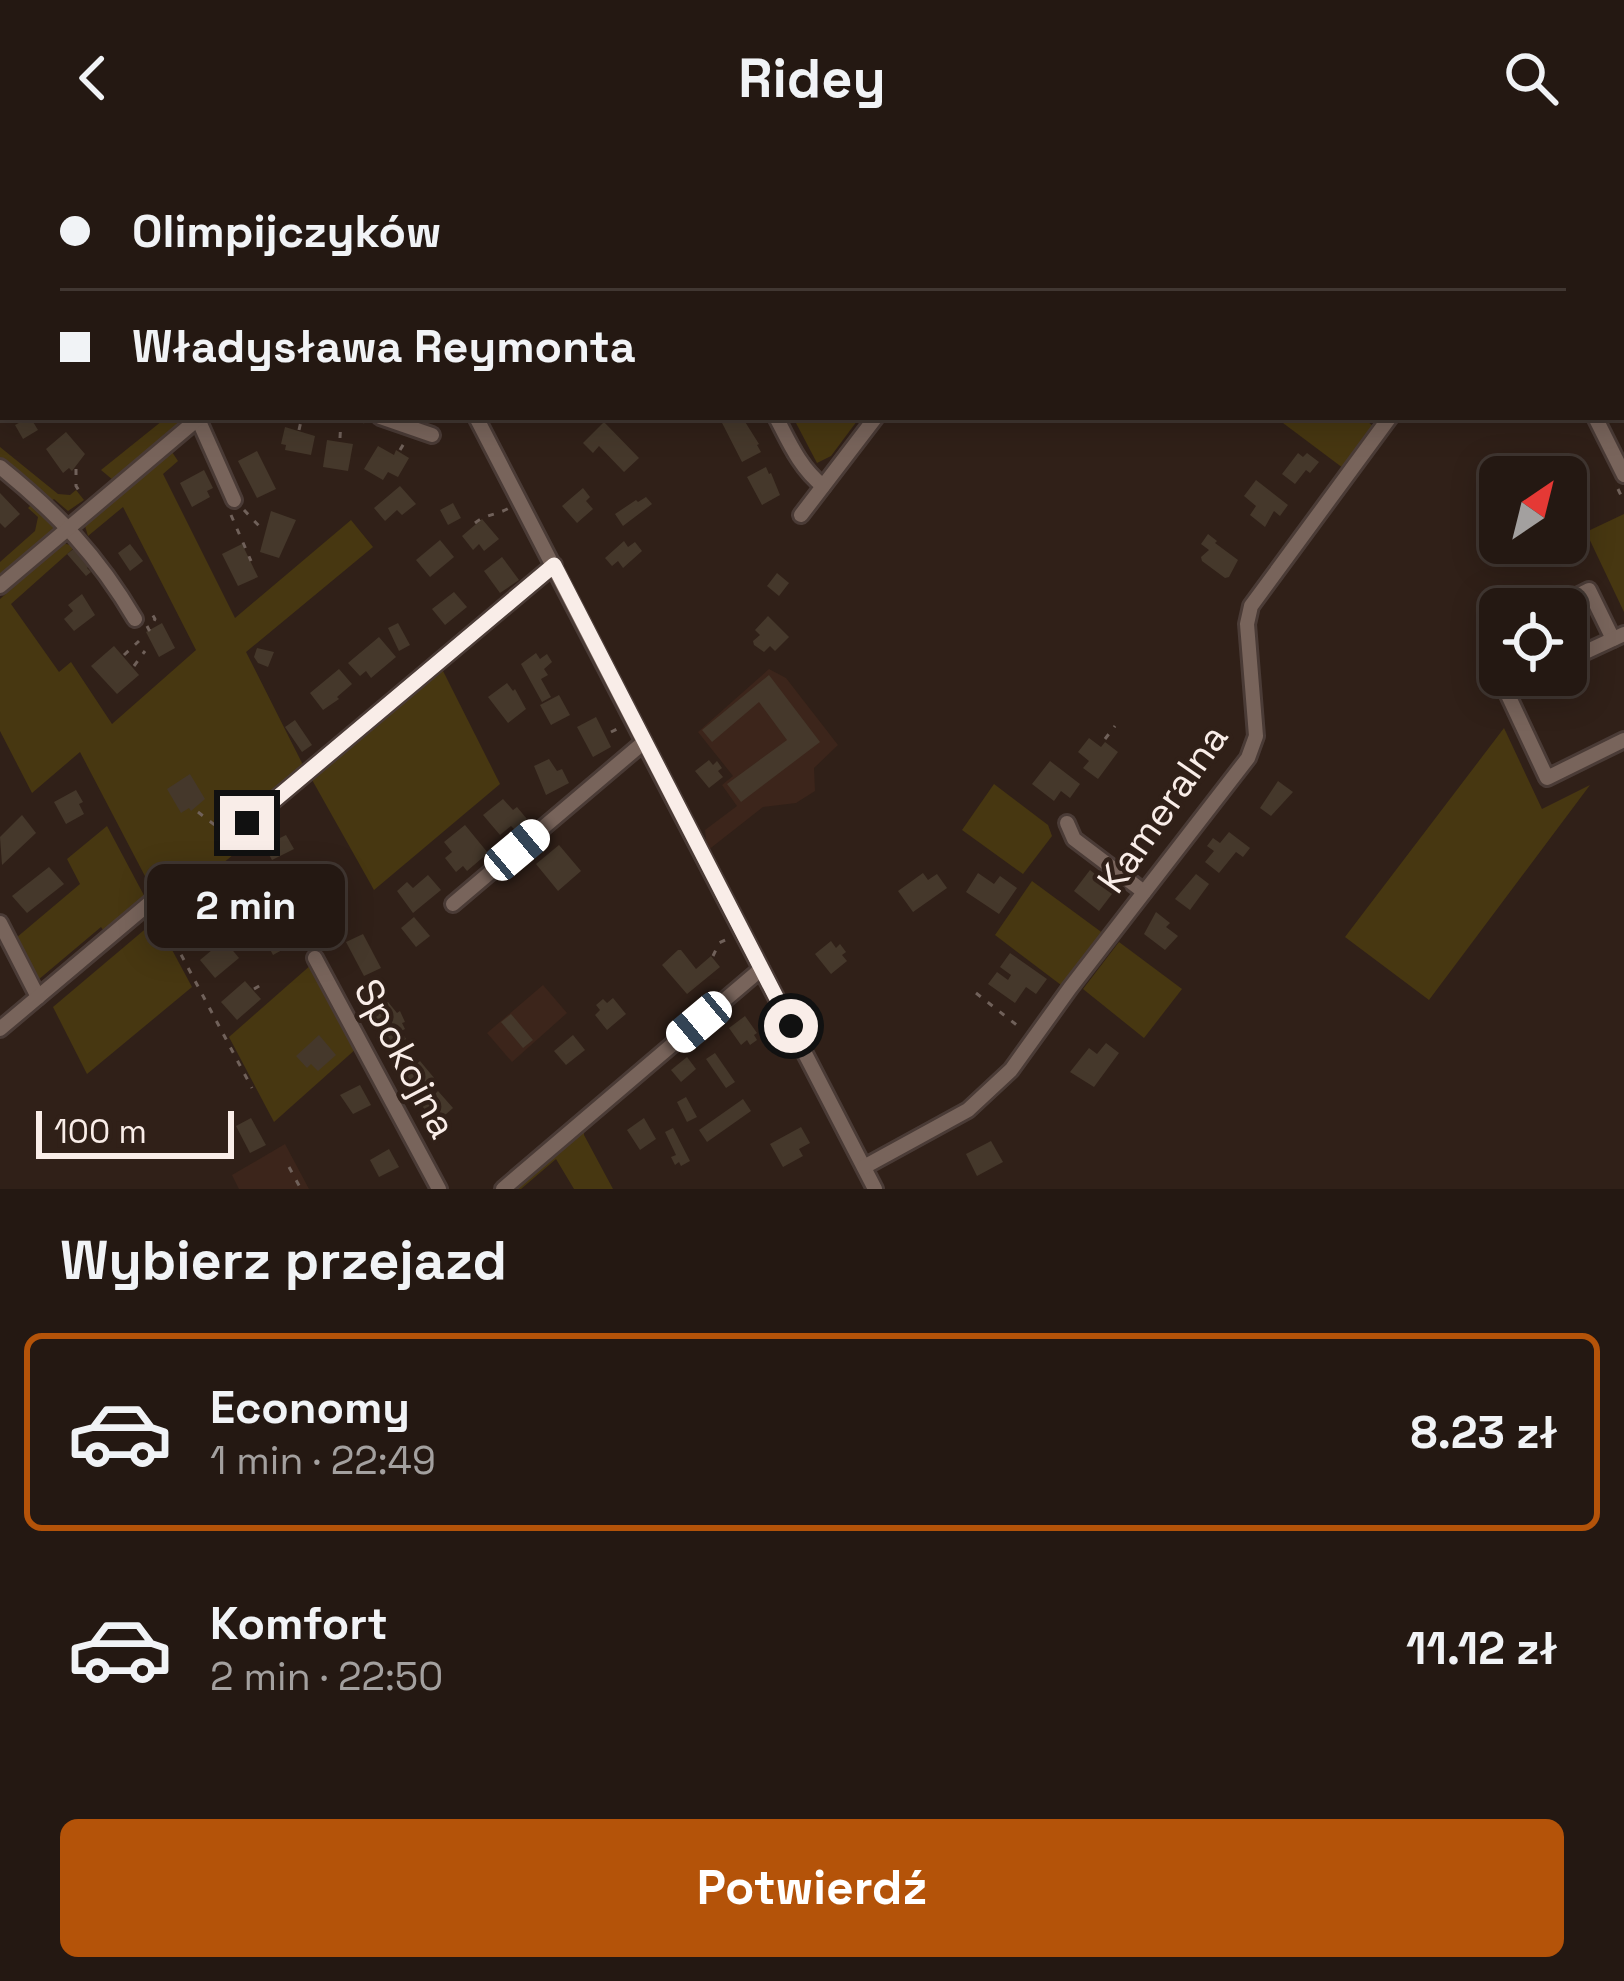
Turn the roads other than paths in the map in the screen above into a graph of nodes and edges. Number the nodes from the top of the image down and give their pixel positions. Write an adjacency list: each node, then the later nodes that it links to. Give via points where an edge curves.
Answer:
1 (197, 420): 15 (street)
2 (200, 420): 13 (street)
3 (389, 420): 9 (street)
4 (478, 420): 16 (street)
5 (778, 420): 12 (street)
6 (874, 420): 12 (street)
7 (1388, 420): 27 (street, Kameralna, via 1251,606 1253,748)
8 (1596, 420): 11 (street)
9 (432, 435)
10 (0, 467): 15 (street)
11 (1624, 475)
12 (823, 486): 14 (street)
13 (232, 507)
14 (801, 515)
15 (68, 527): 17 (street); 19 (street)
16 (554, 565): 24 (street); 25 (street)
17 (0, 586)
18 (1587, 591): 20 (street)
19 (136, 620)
20 (1620, 640): 21 (street)
21 (1587, 653)
22 (1508, 696): 23 (street, via 1547,778)
23 (1624, 740)
24 (644, 742): 29 (street); 32 (street)
25 (247, 823)
26 (1067, 823): 27 (street, via 1074,839)
27 (1144, 892): 35 (street, Kameralna, via 1011,1070 968,1110)
28 (155, 904): 33 (street)
29 (453, 904)
30 (0, 923): 33 (street)
31 (315, 958): 36 (street, Spokojna)
32 (761, 969): 35 (street); 37 (street)
33 (38, 997): 34 (street)
34 (0, 1029)
35 (864, 1167): 38 (street)
36 (439, 1189)
37 (503, 1189)
38 (875, 1189)

